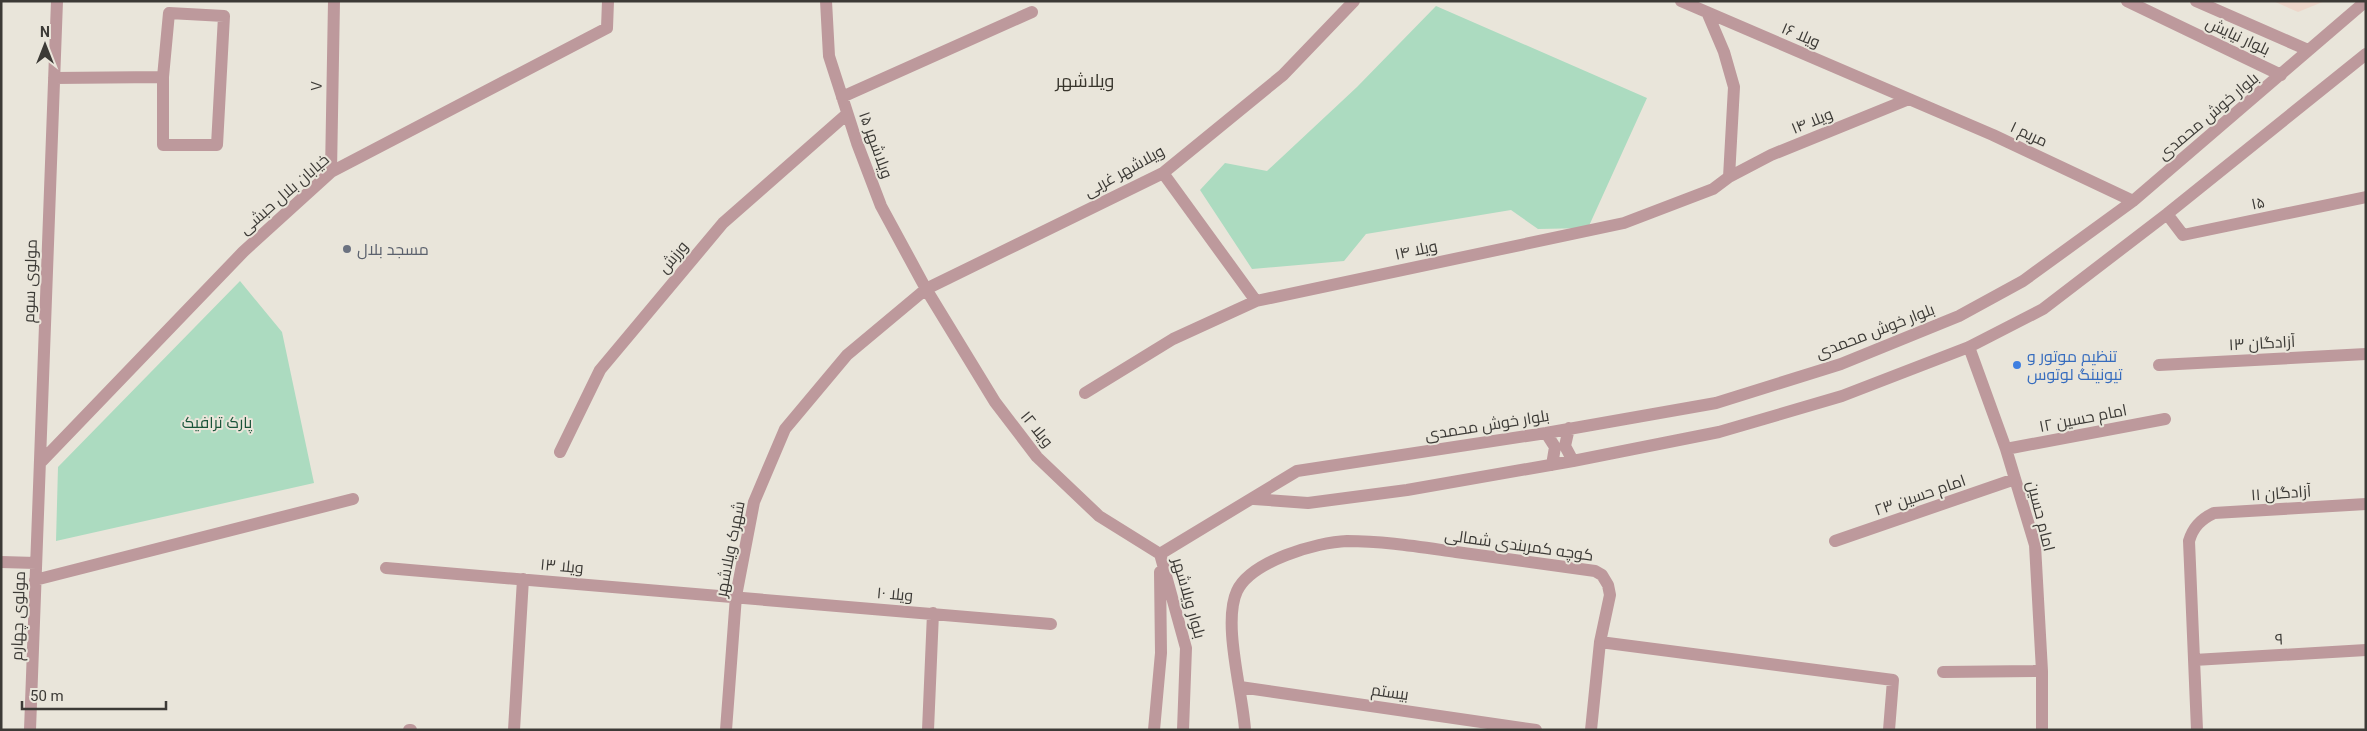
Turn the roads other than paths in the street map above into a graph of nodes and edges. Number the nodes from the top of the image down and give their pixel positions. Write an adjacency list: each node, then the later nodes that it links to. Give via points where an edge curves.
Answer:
1 (56, 1): 16 (street, مولوی سوم)
2 (334, 1): 20 (street, ۷)
3 (608, 1): 20 (street, خیابان بلال حبشی, via 608,28)
4 (826, 1): 17 (street, ویلاشهر ۱۵, via 829,56)
5 (1354, 1): 21 (street, ویلاشهر غربی, via 1283,75)
6 (1680, 1): 11 (street, ۱۶ ویلا)
7 (2126, 1): 14 (street, بلوار نیایش)
8 (2196, 1): 12 (street, بلوار نیایش)
9 (2366, 1): 12 (street, بلوار خوش محمدی)
10 (1032, 12): 17 (street)
11 (1707, 12): 18 (street, ۱۶ ویلا); 22 (street, via 1734,87)
12 (2308, 50): 14 (street, بلوار خوش محمدی)
13 (2366, 54): 25 (street)
14 (2281, 75): 24 (street, بلوار خوش محمدی)
15 (163, 77): 15 (street, via 163,145 217,145 224,16 169,13); 16 (street)
16 (54, 78): 38 (street, مولوی سوم)
17 (842, 97): 19 (street, ویلاشهر ۱۵)
18 (1909, 99): 22 (street, ۱۴ ویلا, via 1771,155); 24 (street, ۱ مریم)
19 (847, 114): 26 (street, ویلاشهر ۱۵, via 881,206); 36 (street, ورزش, via 723,223 600,370)
20 (331, 172): 38 (street, خیابان بلال حبشی, via 243,252)
21 (1163, 173): 26 (street, ویلاشهر غربی); 27 (street)
22 (1729, 176): 27 (street, ۱۴ ویلا, via 1713,189 1624,223)
23 (2366, 198): 25 (street, ۱۵, via 2183,235)
24 (2133, 201): 33 (street, بلوار خوش محمدی, via 2023,282 1959,316 1841,364 1716,403)
25 (2167, 214): 28 (street, via 2043,309)
26 (926, 289): 45 (street, ویلا ۱۲, via 995,402 1037,457 1100,516); 51 (street, شهرک ویلاشهر, via 847,355 785,429 754,502)
27 (1256, 300): 31 (street, ۱۴ ویلا, via 1173,339)
28 (1969, 347): 35 (street, امام حسین); 37 (street, via 1842,396 1719,432)
29 (2366, 354): 30 (street, آزادگان ۱۳)
30 (2159, 365)
31 (1085, 393)
32 (2165, 419): 35 (street, امام حسین ۱۲)
33 (1569, 428): 34 (street, بلوار خوش محمدی); 37 (street, via 1565,446)
34 (1546, 433): 39 (street, via 1555,448); 42 (street, بلوار خوش محمدی, via 1297,471)
35 (2006, 449): 40 (street, امام حسین)
36 (560, 452)
37 (1573, 461): 39 (street)
38 (40, 463): 47 (street, مولوی سوم)
39 (1552, 465): 42 (street, via 1308,504)
40 (2015, 479): 44 (street, امام حسین ۲۳); 57 (street, امام حسین, via 2035,545)
41 (353, 499): 50 (street)
42 (1254, 499): 45 (street)
43 (2366, 504): 56 (street, آزادگان ۱۱, via 2214,513 2200,522 2189,541)
44 (1835, 541)
45 (1160, 554): 65 (street, بلوار ویلاشهر, via 1161,653); 66 (street, بلوار ویلاشهر, via 1186,648)
46 (1, 562): 47 (street)
47 (36, 563): 50 (street, مولوی چهارم)
48 (386, 568): 49 (street, ۱۳ ویلا)
49 (523, 579): 51 (street, ۱۳ ویلا); 62 (street)
50 (35, 580): 61 (street, مولوی چهارم)
51 (736, 596): 52 (street, ۱۰ ویلا); 63 (street, شهرک ویلاشهر)
52 (933, 614): 53 (street, ۱۰ ویلا); 64 (street)
53 (1051, 624)
54 (1600, 642): 59 (street, کوچه کمربندی شمالی, via 1610,595 1602,575 1595,572 1394,543 1346,541 1299,550 1247,577 1237,591 1232,609); 69 (street, کوچه کمربندی شمالی); 70 (street, via 1893,680)
55 (2366, 650): 56 (street, ۹)
56 (2194, 660): 72 (street)
57 (2042, 671): 58 (street); 71 (street, امام حسین)
58 (1943, 672)
59 (1240, 687): 60 (street, بیستم); 67 (street, کوچه کمربندی شمالی)
60 (1499, 727): 68 (street, بیستم)
61 (30, 730)
62 (514, 730)
63 (726, 730)
64 (928, 730)
65 (1154, 730)
66 (1183, 730)
67 (1245, 730)
68 (1536, 730)
69 (1591, 730)
70 (1889, 730)
71 (2042, 730)
72 (2197, 730)

